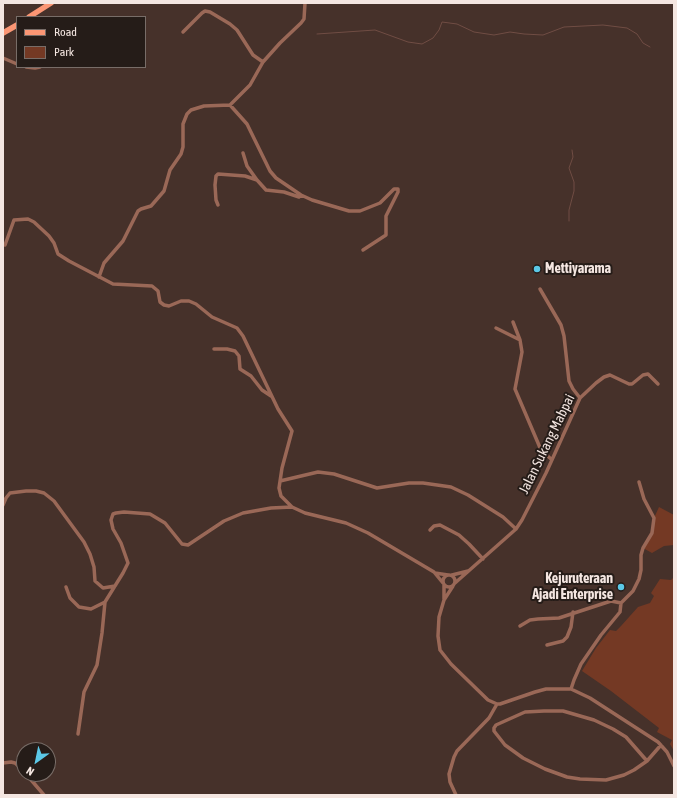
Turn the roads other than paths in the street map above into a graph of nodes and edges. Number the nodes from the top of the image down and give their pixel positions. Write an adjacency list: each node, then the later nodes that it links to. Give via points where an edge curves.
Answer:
1 (50, 3): 3 (main road)
2 (305, 3): 8 (street, via 304,19)
3 (30, 16)
4 (16, 26): 6 (main road)
5 (183, 32): 8 (street, via 202,13 210,12 237,30 252,55)
6 (3, 33)
7 (3, 58): 9 (street)
8 (263, 62): 10 (street, via 250,85)
9 (16, 64)
10 (230, 106): 13 (street, via 247,124 270,171); 17 (street, via 204,106 187,114 183,124 181,154 170,170 164,191 151,206 138,211 123,241 104,263)
11 (243, 153): 12 (street, via 247,166)
12 (257, 180): 13 (street, via 266,190 299,197); 14 (street, via 245,176 218,174 215,185)
13 (301, 195): 16 (street, via 349,211 360,211 380,203 394,189 398,189 386,216 386,235)
14 (218, 205)
15 (4, 246): 17 (street, via 14,220 28,219 49,236 58,254)
16 (363, 250)
17 (99, 277): 24 (street, via 113,284 152,286 158,291 160,302 164,305 169,306 181,301 196,304 212,317 237,328)
18 (540, 289): 25 (street, via 561,324 569,381)
19 (513, 322): 21 (street)
20 (496, 328): 21 (street)
21 (520, 340): 26 (street, via 522,352 515,389 541,450)
22 (214, 349): 24 (street, via 235,351 240,370 251,376 262,390)
23 (658, 384): 25 (street, Jalan Sukang Mabpai, via 648,374 628,384 610,374)
24 (272, 397): 27 (street, via 292,430)
25 (580, 398): 26 (street, Jalan Sukang Mabpai)
26 (551, 459): 31 (street, Jalan Sukang Mabpai)
27 (280, 481): 30 (street, via 280,493); 31 (street, via 318,472 334,474 376,488 409,483 451,487 503,517)
28 (639, 482): 43 (street, via 654,518 653,529 640,555 641,570 636,586)
29 (3, 505): 39 (street, via 10,493 44,493 58,505 84,542 94,567 95,581 102,588)
30 (292, 507): 35 (street, via 305,513 346,523 368,533); 39 (street, via 243,513 224,521 188,545 182,544 165,523 150,514 113,514 113,529 128,563)
31 (516, 529): 33 (street, Jalan Sukang Mabpai)
32 (430, 530): 33 (street, via 440,525 459,535)
33 (482, 558): 34 (street, Jalan Sukang Mabpai)
34 (469, 570): 36 (street, Jalan Sukang Mabpai); 38 (street, Jalan Sukang Mabpai)
35 (434, 572): 36 (street); 37 (street)
36 (450, 575): 37 (street, via 444,577); 38 (street, via 455,579)
37 (444, 584): 38 (street, via 448,587); 41 (street, Jalan Sukang Mabpai)
38 (454, 584): 41 (street, Jalan Sukang Mabpai)
39 (115, 586): 42 (street)
40 (66, 587): 42 (street, via 70,598 79,607 91,609)
41 (444, 600): 48 (street, Jalan Sukang Mabpai, via 438,624 442,654 479,692)
42 (105, 602): 49 (street, via 97,665 84,692)
43 (621, 603): 44 (street, via 611,601); 47 (street, via 620,612 581,664)
44 (573, 612): 45 (street, via 559,618 530,620); 46 (street, via 567,637)
45 (520, 626)
46 (547, 645)
47 (571, 689): 48 (street, via 546,689); 50 (street, via 590,698)
48 (496, 704): 57 (street, via 489,718 454,756 449,774)
49 (78, 734)
50 (661, 745): 51 (street); 54 (street)
51 (647, 761): 51 (street, via 624,775 606,780 567,777 536,766 523,758 505,745 494,728 525,712 563,711 594,720 613,729 626,737)
52 (3, 763): 53 (street)
53 (16, 764)
54 (674, 766)
55 (33, 782): 56 (street)
56 (44, 795)
57 (456, 795)

